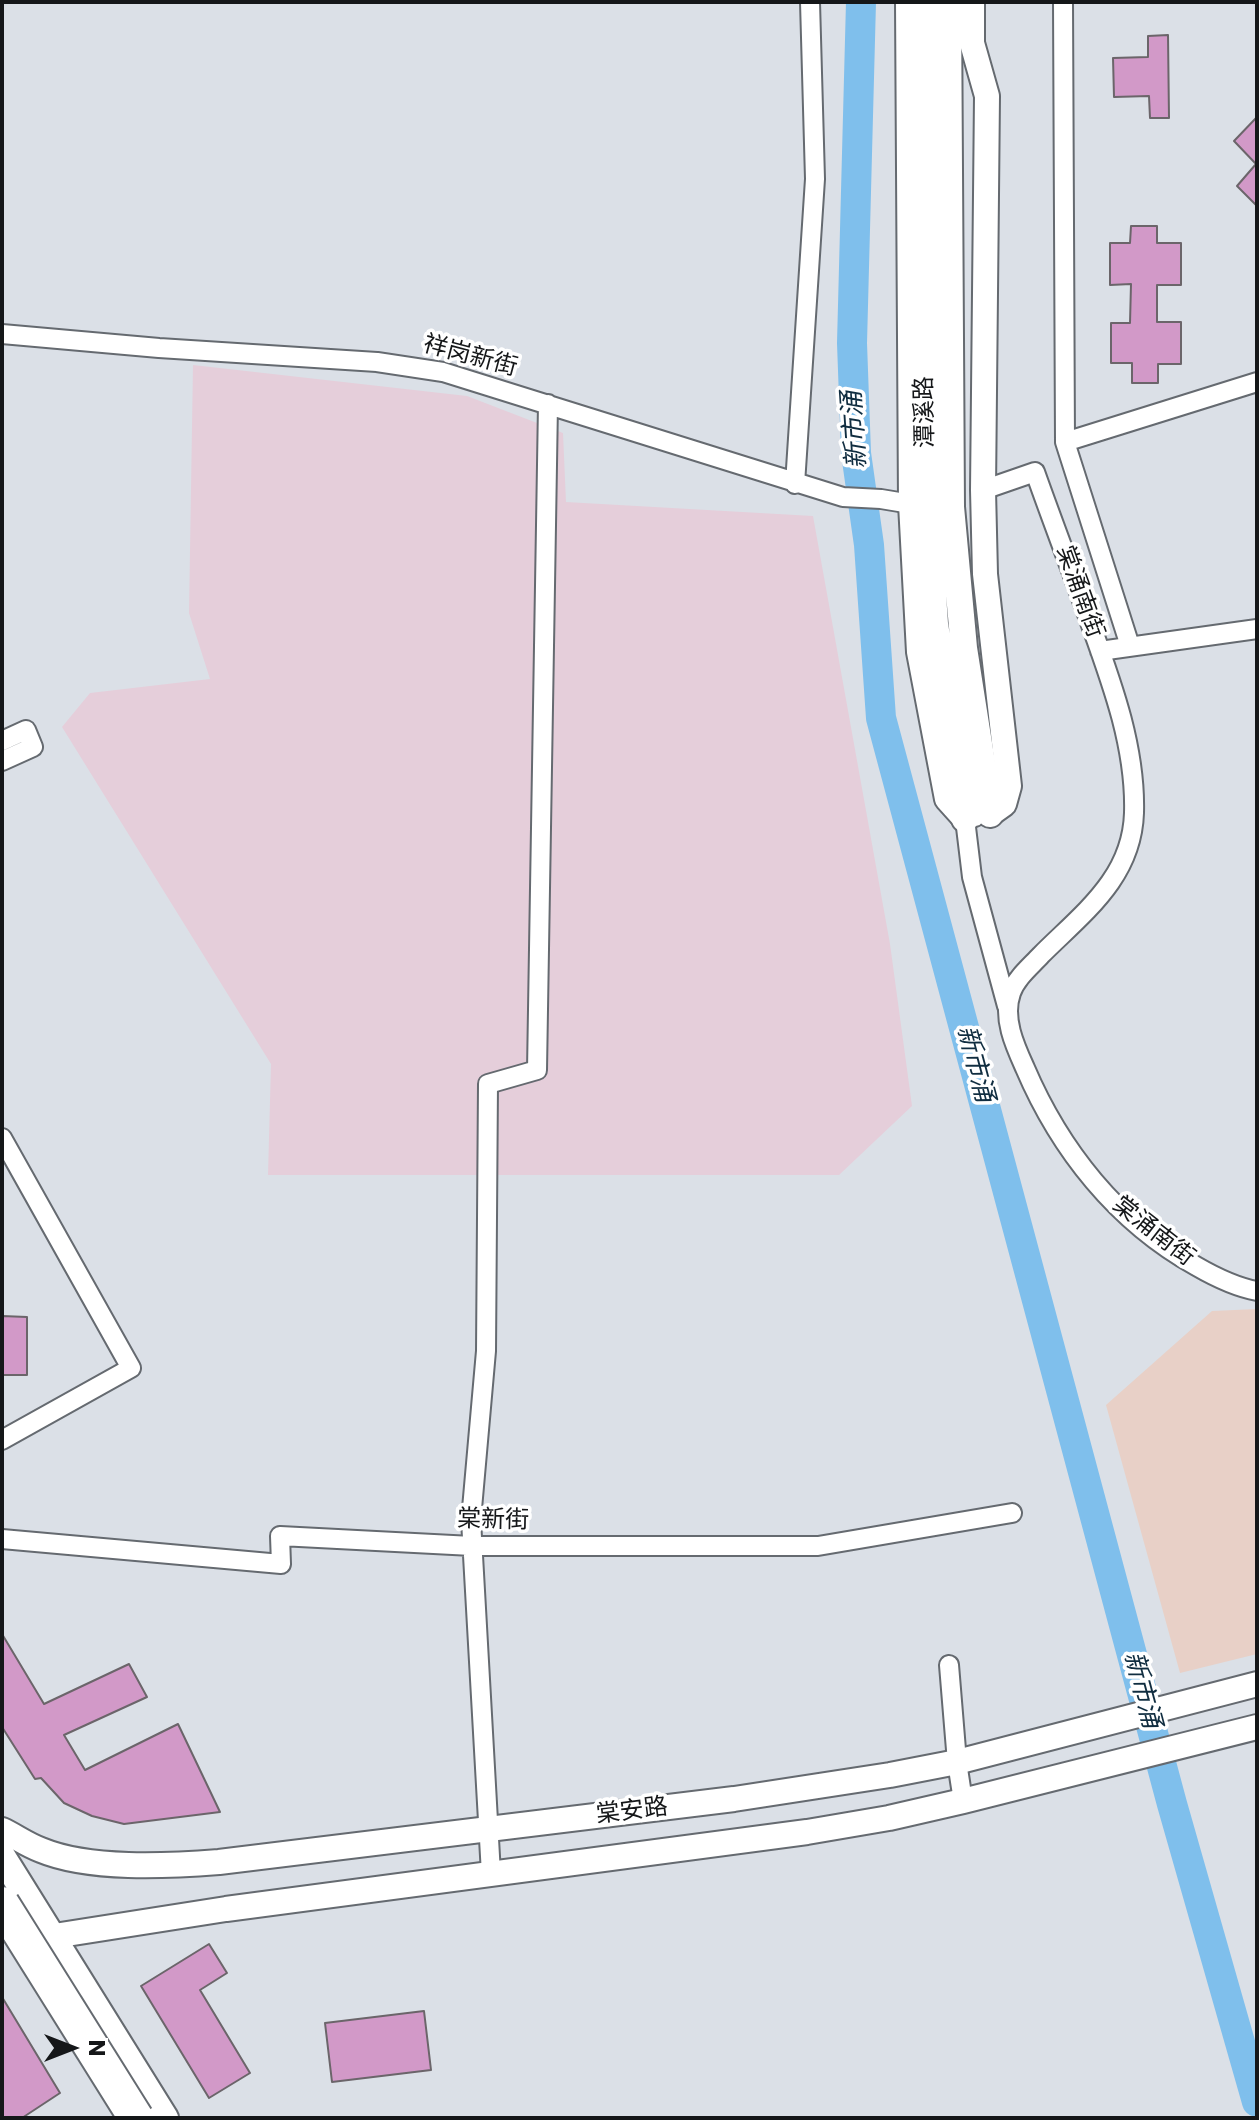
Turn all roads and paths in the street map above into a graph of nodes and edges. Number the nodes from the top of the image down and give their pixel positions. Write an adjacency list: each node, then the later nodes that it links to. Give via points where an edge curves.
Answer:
1 (810, 2): 11 (street, via 815,179)
2 (908, 2): 13 (street)
3 (923, 2): 19 (main road, 潭溪路, via 927,505 935,624)
4 (948, 2): 19 (main road, 潭溪路, via 951,507)
5 (972, 2): 12 (street, via 972,43 987,96)
6 (1063, 2): 10 (street)
7 (2, 334): 9 (street, 祥岗新街, via 404,365)
8 (1257, 382): 10 (street)
9 (548, 404): 11 (street, 祥岗新街); 27 (street, via 537,1070 488,1084 486,1351)
10 (1065, 442): 15 (street)
11 (795, 484): 13 (street, 祥岗新街, via 843,497)
12 (983, 490): 16 (street, 棠涌南街, via 1035,472); 20 (street, via 985,574 1009,786 1004,804)
13 (911, 504): 20 (street, via 919,652 934,743 947,799)
14 (1257, 629): 15 (street)
15 (1130, 646): 16 (street)
16 (1100, 651): 21 (street, 棠涌南街, via 1132,771 1134,815 1127,855 1102,895 1016,981)
17 (2, 741): 18 (street, via 26,730 33,747)
18 (2, 761)
19 (970, 762): 20 (main road, 潭溪路)
20 (978, 816): 21 (street, via 972,877)
21 (1008, 1009): 23 (street, 棠涌南街, via 1031,1082 1069,1150 1095,1183 1176,1255 1228,1283)
22 (2, 1138): 24 (street, via 131,1368)
23 (1257, 1291)
24 (2, 1440)
25 (1012, 1513): 27 (street, 棠新街, via 818,1546)
26 (2, 1539): 27 (street, 棠新街, via 281,1564 280,1536)
27 (472, 1546): 34 (street)
28 (949, 1665): 31 (street)
29 (1257, 1684): 31 (street, 棠安路)
30 (1257, 1727): 32 (street, 棠安路)
31 (957, 1762): 32 (street); 34 (street, 棠安路, via 734,1799)
32 (963, 1801): 36 (street, 棠安路, via 807,1832)
33 (2, 1830): 34 (street, 棠安路, via 67,1857 159,1866)
34 (487, 1830): 36 (street)
35 (2, 1856): 38 (main road)
36 (491, 1874): 38 (street, 棠安路)
37 (2, 1904): 41 (highway, bridge)
38 (51, 1937): 39 (street, 棠安路); 42 (main road)
39 (5, 1938): 40 (main road)
40 (116, 2118)
41 (136, 2118)
42 (165, 2118)

